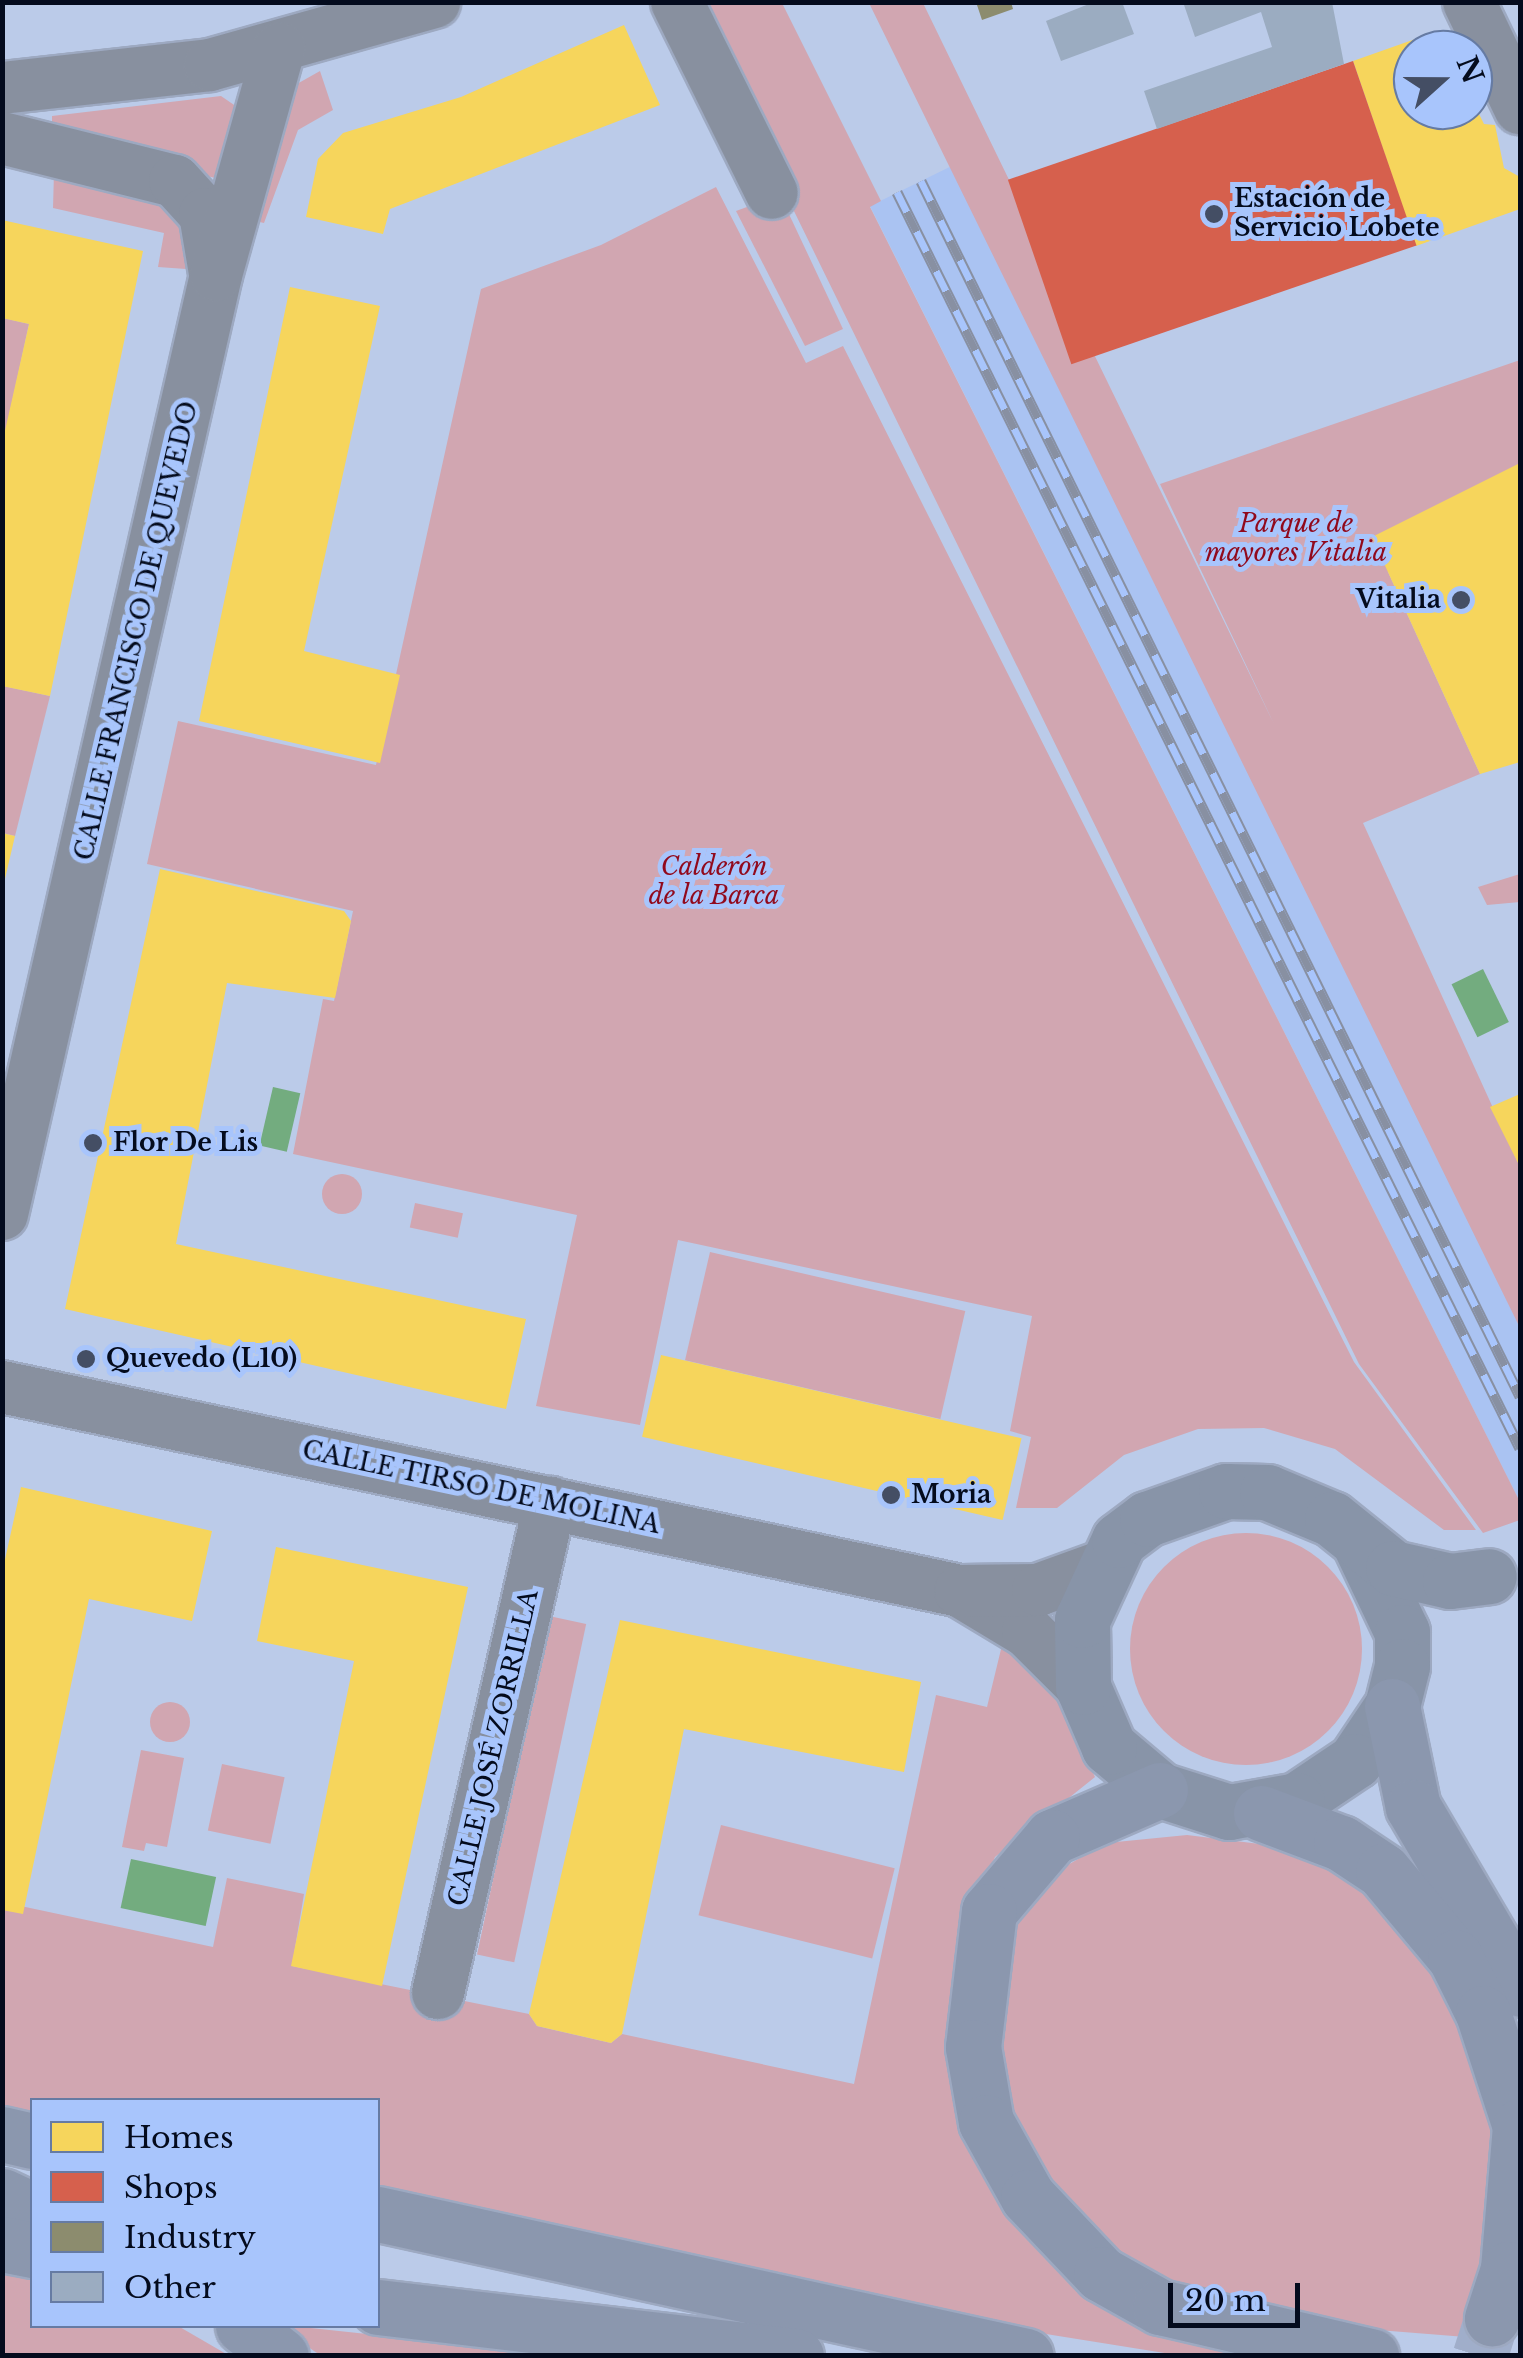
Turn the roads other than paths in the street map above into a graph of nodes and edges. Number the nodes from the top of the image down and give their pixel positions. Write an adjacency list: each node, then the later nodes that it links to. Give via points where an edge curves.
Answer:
1 (434, 2): 4 (street)
2 (677, 2): 8 (street)
3 (1469, 2): 6 (street)
4 (279, 49): 5 (street, via 83,84); 9 (street, CALLE FRANCISCO DE QUEVEDO)
5 (2, 88)
6 (1520, 108)
7 (2, 138): 9 (street, via 175,181 206,214)
8 (772, 193)
9 (216, 276): 10 (street, CALLE FRANCISCO DE QUEVEDO)
10 (2, 1214)
11 (2, 1387): 12 (street, CALLE TIRSO DE MOLINA)
12 (550, 1502): 16 (street, CALLE TIRSO DE MOLINA); 22 (street, CALLE JOSÉ ZORRILLA)
13 (1358, 1542): 14 (main road, CALLE TIRSO DE MOLINA, via 1302,1503 1226,1492 1147,1519); 15 (main road, CALLE TIRSO DE MOLINA, via 1408,1573); 18 (main road, CALLE TIRSO DE MOLINA, via 1397,1619)
14 (1104, 1566): 16 (street, CALLE TIRSO DE MOLINA, via 1038,1590); 17 (main road, CALLE TIRSO DE MOLINA, via 1082,1620)
15 (1505, 1566): 18 (main road, CALLE TIRSO DE MOLINA)
16 (960, 1590): 17 (street, CALLE TIRSO DE MOLINA, via 1028,1632)
17 (1083, 1686): 19 (main road, CALLE TIRSO DE MOLINA, via 1109,1747)
18 (1397, 1686): 20 (main road, CALLE TIRSO DE MOLINA, via 1355,1761); 21 (highway, via 1413,1807)
19 (1160, 1790): 20 (main road, CALLE TIRSO DE MOLINA, via 1206,1808); 36 (highway, via 1052,1837 989,1911 973,2046 986,2122 1028,2198 1101,2274 1160,2307)
20 (1261, 1813): 31 (highway, via 1341,1843 1383,1872 1455,1957 1483,2013 1520,2126 1508,2269)
21 (1520, 1989)
22 (438, 1993)
23 (2, 2134): 24 (highway)
24 (30, 2141)
25 (2, 2196): 26 (highway)
26 (30, 2209)
27 (380, 2214): 35 (highway)
28 (2, 2244): 29 (highway)
29 (30, 2250)
30 (380, 2307): 34 (highway)
31 (1492, 2318)
32 (246, 2328): 33 (highway)
33 (281, 2356)
34 (796, 2356)
35 (1026, 2356)
36 (1371, 2356)

